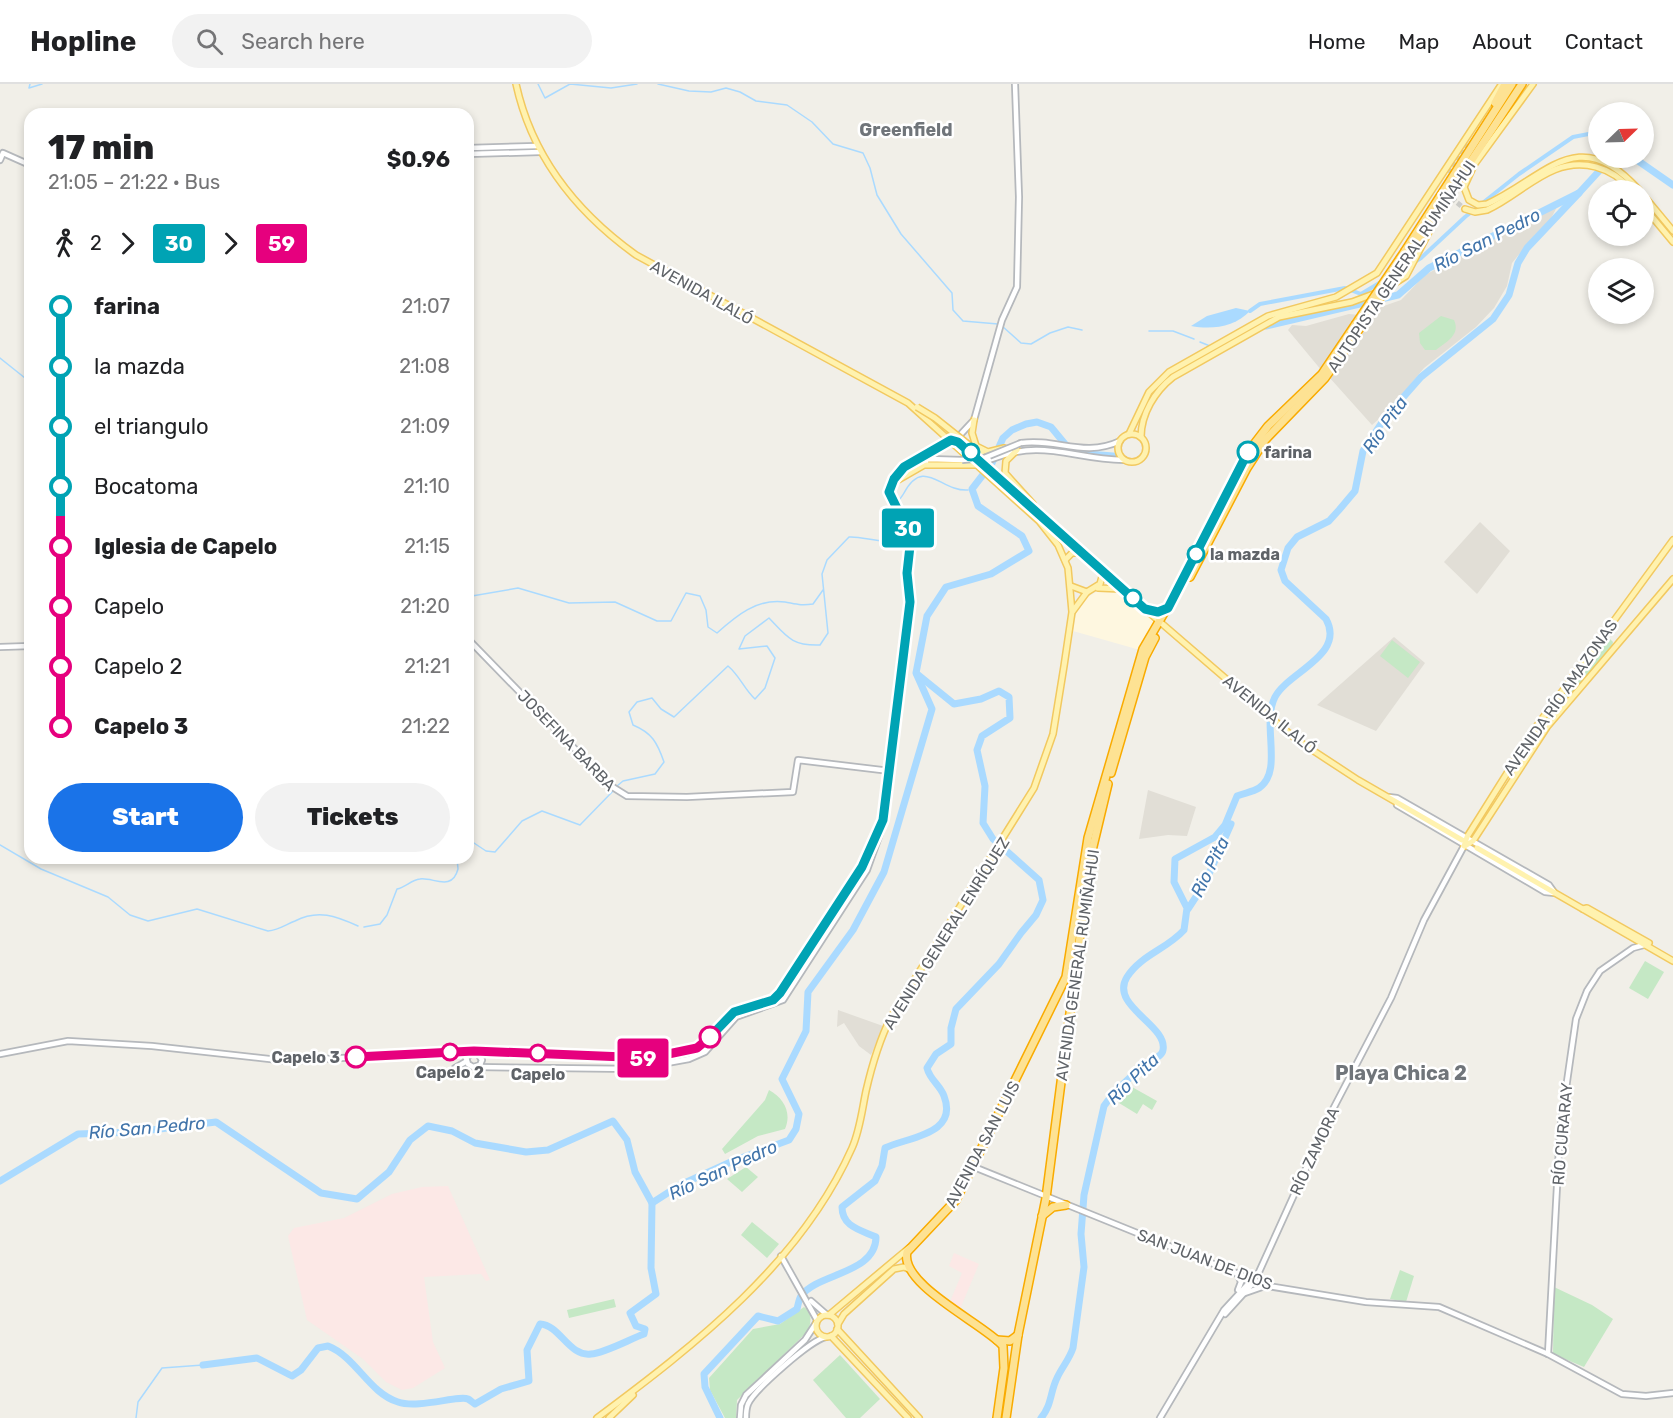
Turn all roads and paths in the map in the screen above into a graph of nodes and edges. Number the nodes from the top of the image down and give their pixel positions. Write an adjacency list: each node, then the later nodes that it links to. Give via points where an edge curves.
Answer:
1 (516, 84): 10 (main road, AVENIDA ILALÓ)
2 (1015, 84): 29 (street, via 1017,287 1002,320)
3 (1504, 84): 7 (highway); 30 (main road, via 1381,269 1344,293 1268,316 1169,372 1149,392)
4 (1512, 84): 7 (highway, AUTOPISTA GENERAL RUMIÑAHUI)
5 (1522, 84): 20 (highway, AUTOPISTA GENERAL RUMIÑAHUI)
6 (1533, 84): 15 (main road, via 1466,180 1465,195 1479,204 1494,201 1556,162 1573,158)
7 (1478, 135): 26 (highway, AUTOPISTA GENERAL RUMIÑAHUI)
8 (474, 148): 9 (street)
9 (511, 148): 10 (street); 12 (street)
10 (539, 149): 12 (street); 28 (main road, AVENIDA ILALÓ, via 579,207 636,255)
11 (474, 154): 12 (street)
12 (512, 154)
13 (0, 160): 14 (street, via 3,153)
14 (24, 162)
15 (1588, 162): 22 (main road, via 1550,171 1491,209)
16 (1604, 168): 17 (main road)
17 (1614, 172): 18 (main road); 19 (main road)
18 (1622, 180)
19 (1625, 180)
20 (1444, 202): 26 (highway, AUTOPISTA GENERAL RUMIÑAHUI); 31 (main road, via 1410,269 1395,285 1352,302 1279,318 1173,377 1152,401 1143,420)
21 (1654, 208): 24 (main road)
22 (1465, 209)
23 (1654, 219): 25 (main road)
24 (1673, 231)
25 (1673, 242)
26 (1407, 253): 27 (highway, AUTOPISTA GENERAL RUMIÑAHUI, bridge)
27 (1358, 327): 40 (highway, AUTOPISTA GENERAL RUMIÑAHUI, via 1335,367); 40 (highway, AUTOPISTA GENERAL RUMIÑAHUI, via 1322,374 1264,431)
28 (908, 403): 32 (main road, AVENIDA ILALÓ); 36 (main road, bridge, via 936,418 976,451)
29 (974, 420): 32 (street); 34 (main road, bridge, via 972,438 981,450 992,452)
30 (1129, 434): 31 (main road); 33 (main road)
31 (1141, 437): 37 (main road, via 1146,444 1144,456 1137,461)
32 (951, 440): 38 (street); 41 (main road, AVENIDA ILALÓ)
33 (1120, 441): 34 (street, via 1093,449); 37 (main road, via 1119,453)
34 (1021, 443): 36 (street, bridge)
35 (1017, 450): 37 (street, via 1041,449); 39 (street, bridge, via 979,462); 45 (main road, via 1008,457 1007,476)
36 (992, 455): 39 (street, bridge, via 972,460)
37 (1124, 460)
38 (918, 461): 39 (street); 44 (street, via 897,474)
39 (929, 461): 43 (street)
40 (1245, 465): 55 (highway, AVENIDA GENERAL RUMIÑAHUI); 58 (highway, AVENIDA GENERAL RUMIÑAHUI)
41 (981, 466): 42 (main road, AVENIDA ILALÓ); 43 (main road, via 924,465)
42 (996, 478): 45 (main road, AVENIDA ILALÓ); 48 (main road, AVENIDA ILALÓ, via 1039,521)
43 (898, 480): 44 (street)
44 (890, 498): 62 (street, via 906,523 912,542 907,573 910,602)
45 (1051, 526): 47 (main road, AVENIDA ILALÓ)
46 (1673, 540): 63 (main road, AVENIDA RÍO AMAZONAS, via 1536,727)
47 (1080, 553): 48 (main road, via 1072,553); 49 (main road)
48 (1065, 560): 51 (main road)
49 (1103, 573): 52 (main road); 53 (main road, AVENIDA ILALÓ)
50 (1673, 579): 64 (main road, AVENIDA RÍO AMAZONAS, via 1547,726)
51 (1071, 586): 54 (main road); 57 (main road, AVENIDA GENERAL ENRÍQUEZ)
52 (1096, 588): 53 (main road); 54 (main road)
53 (1122, 589): 56 (main road, AVENIDA ILALÓ)
54 (1088, 592): 57 (main road)
55 (1168, 608): 56 (highway, via 1158,612); 58 (highway, AVENIDA GENERAL RUMIÑAHUI)
56 (1147, 610): 58 (main road, AVENIDA ILALÓ)
57 (1072, 612): 84 (main road, AVENIDA GENERAL ENRÍQUEZ, via 1055,724 1034,789 891,1017 878,1046 851,1149 822,1202)
58 (1162, 622): 63 (main road, AVENIDA ILALÓ, via 1272,719 1327,760); 70 (highway, AVENIDA GENERAL RUMIÑAHUI, via 1142,653 1088,838); 79 (highway, AVENIDA GENERAL RUMIÑAHUI, via 1145,657 1090,859)
59 (474, 645): 62 (street, JOSEFINA BARBA, via 617,792 627,796 793,792 798,760)
60 (24, 646): 61 (street)
61 (0, 647)
62 (890, 771): 71 (street, via 883,820 862,867)
63 (1464, 841): 64 (main road, AVENIDA RÍO AMAZONAS); 66 (street, via 1545,892); 83 (street, RÍO ZAMORA, via 1391,998 1332,1111)
64 (1473, 841): 66 (street, via 1549,885)
65 (1477, 848): 66 (main road)
66 (1556, 894): 67 (main road)
67 (1583, 909): 68 (main road); 69 (main road)
68 (1644, 945): 69 (main road); 101 (street, RÍO CURARAY, via 1633,948 1600,971 1576,1019 1560,1130)
69 (1673, 959)
70 (1069, 967): 78 (highway, AVENIDA SAN LUIS)
71 (778, 1000): 73 (street, via 734,1012 700,1046 658,1056); 76 (street, via 738,1016 700,1055 651,1067)
72 (455, 1051): 73 (street); 74 (street, via 275,1060 68,1041); 75 (street)
73 (475, 1051): 75 (street, via 467,1055); 76 (street, via 482,1057)
74 (0, 1054)
75 (466, 1061): 76 (street); 77 (street)
76 (477, 1066)
77 (455, 1068)
78 (974, 1167): 79 (street, SAN JUAN DE DIOS); 82 (highway, AVENIDA SAN LUIS, via 950,1208)
79 (1046, 1198): 80 (street, SAN JUAN DE DIOS); 81 (highway, AVENIDA GENERAL RUMIÑAHUI)
80 (1068, 1206): 81 (highway, via 1053,1208); 87 (street, SAN JUAN DE DIOS)
81 (1042, 1216): 98 (highway, AVENIDA GENERAL RUMIÑAHUI)
82 (910, 1247): 85 (highway, via 907,1262); 94 (main road, AVENIDA SAN LUIS)
83 (1269, 1253): 86 (street, RÍO ZAMORA); 90 (street, via 1261,1275)
84 (781, 1256): 91 (street); 104 (main road, AVENIDA GENERAL ENRÍQUEZ, via 728,1312)
85 (912, 1270): 97 (main road, via 894,1269 844,1314); 100 (highway, via 950,1309)
86 (1259, 1272): 88 (street); 89 (street, RÍO ZAMORA)
87 (1237, 1273): 88 (street, SAN JUAN DE DIOS); 93 (street, via 1241,1282)
88 (1246, 1277): 89 (street, SAN JUAN DE DIOS)
89 (1253, 1280): 90 (street, SAN JUAN DE DIOS); 92 (street, RÍO ZAMORA); 93 (street, RÍO ZAMORA)
90 (1268, 1286): 92 (street); 101 (street, SAN JUAN DE DIOS, via 1328,1298 1439,1307)
91 (806, 1296): 94 (street); 96 (street)
92 (1239, 1299): 95 (street, RÍO ZAMORA)
93 (1232, 1300): 95 (street, RÍO ZAMORA)
94 (828, 1315): 96 (main road, AVENIDA SAN LUIS); 97 (main road)
95 (1219, 1321): 114 (street, RÍO ZAMORA)
96 (817, 1322): 99 (main road, via 818,1332); 102 (street)
97 (837, 1327): 99 (main road); 103 (main road)
98 (1018, 1335): 100 (highway, via 1006,1341); 113 (highway, AVENIDA GENERAL RUMIÑAHUI)
99 (829, 1336): 102 (street, via 814,1341); 103 (main road)
100 (997, 1340): 112 (highway, via 1003,1346 1005,1359)
101 (1548, 1354): 105 (street, SAN JUAN DE DIOS, via 1622,1394)
102 (786, 1362): 108 (street, via 746,1395); 109 (street, via 752,1398)
103 (861, 1362): 110 (main road); 111 (main road)
104 (636, 1391): 106 (main road, AVENIDA GENERAL ENRÍQUEZ); 107 (main road, AVENIDA GENERAL ENRÍQUEZ)
105 (1673, 1393)
106 (597, 1418)
107 (609, 1418)
108 (740, 1418)
109 (746, 1418)
110 (908, 1418)
111 (919, 1418)
112 (997, 1418)
113 (1006, 1418)
114 (1160, 1418)

